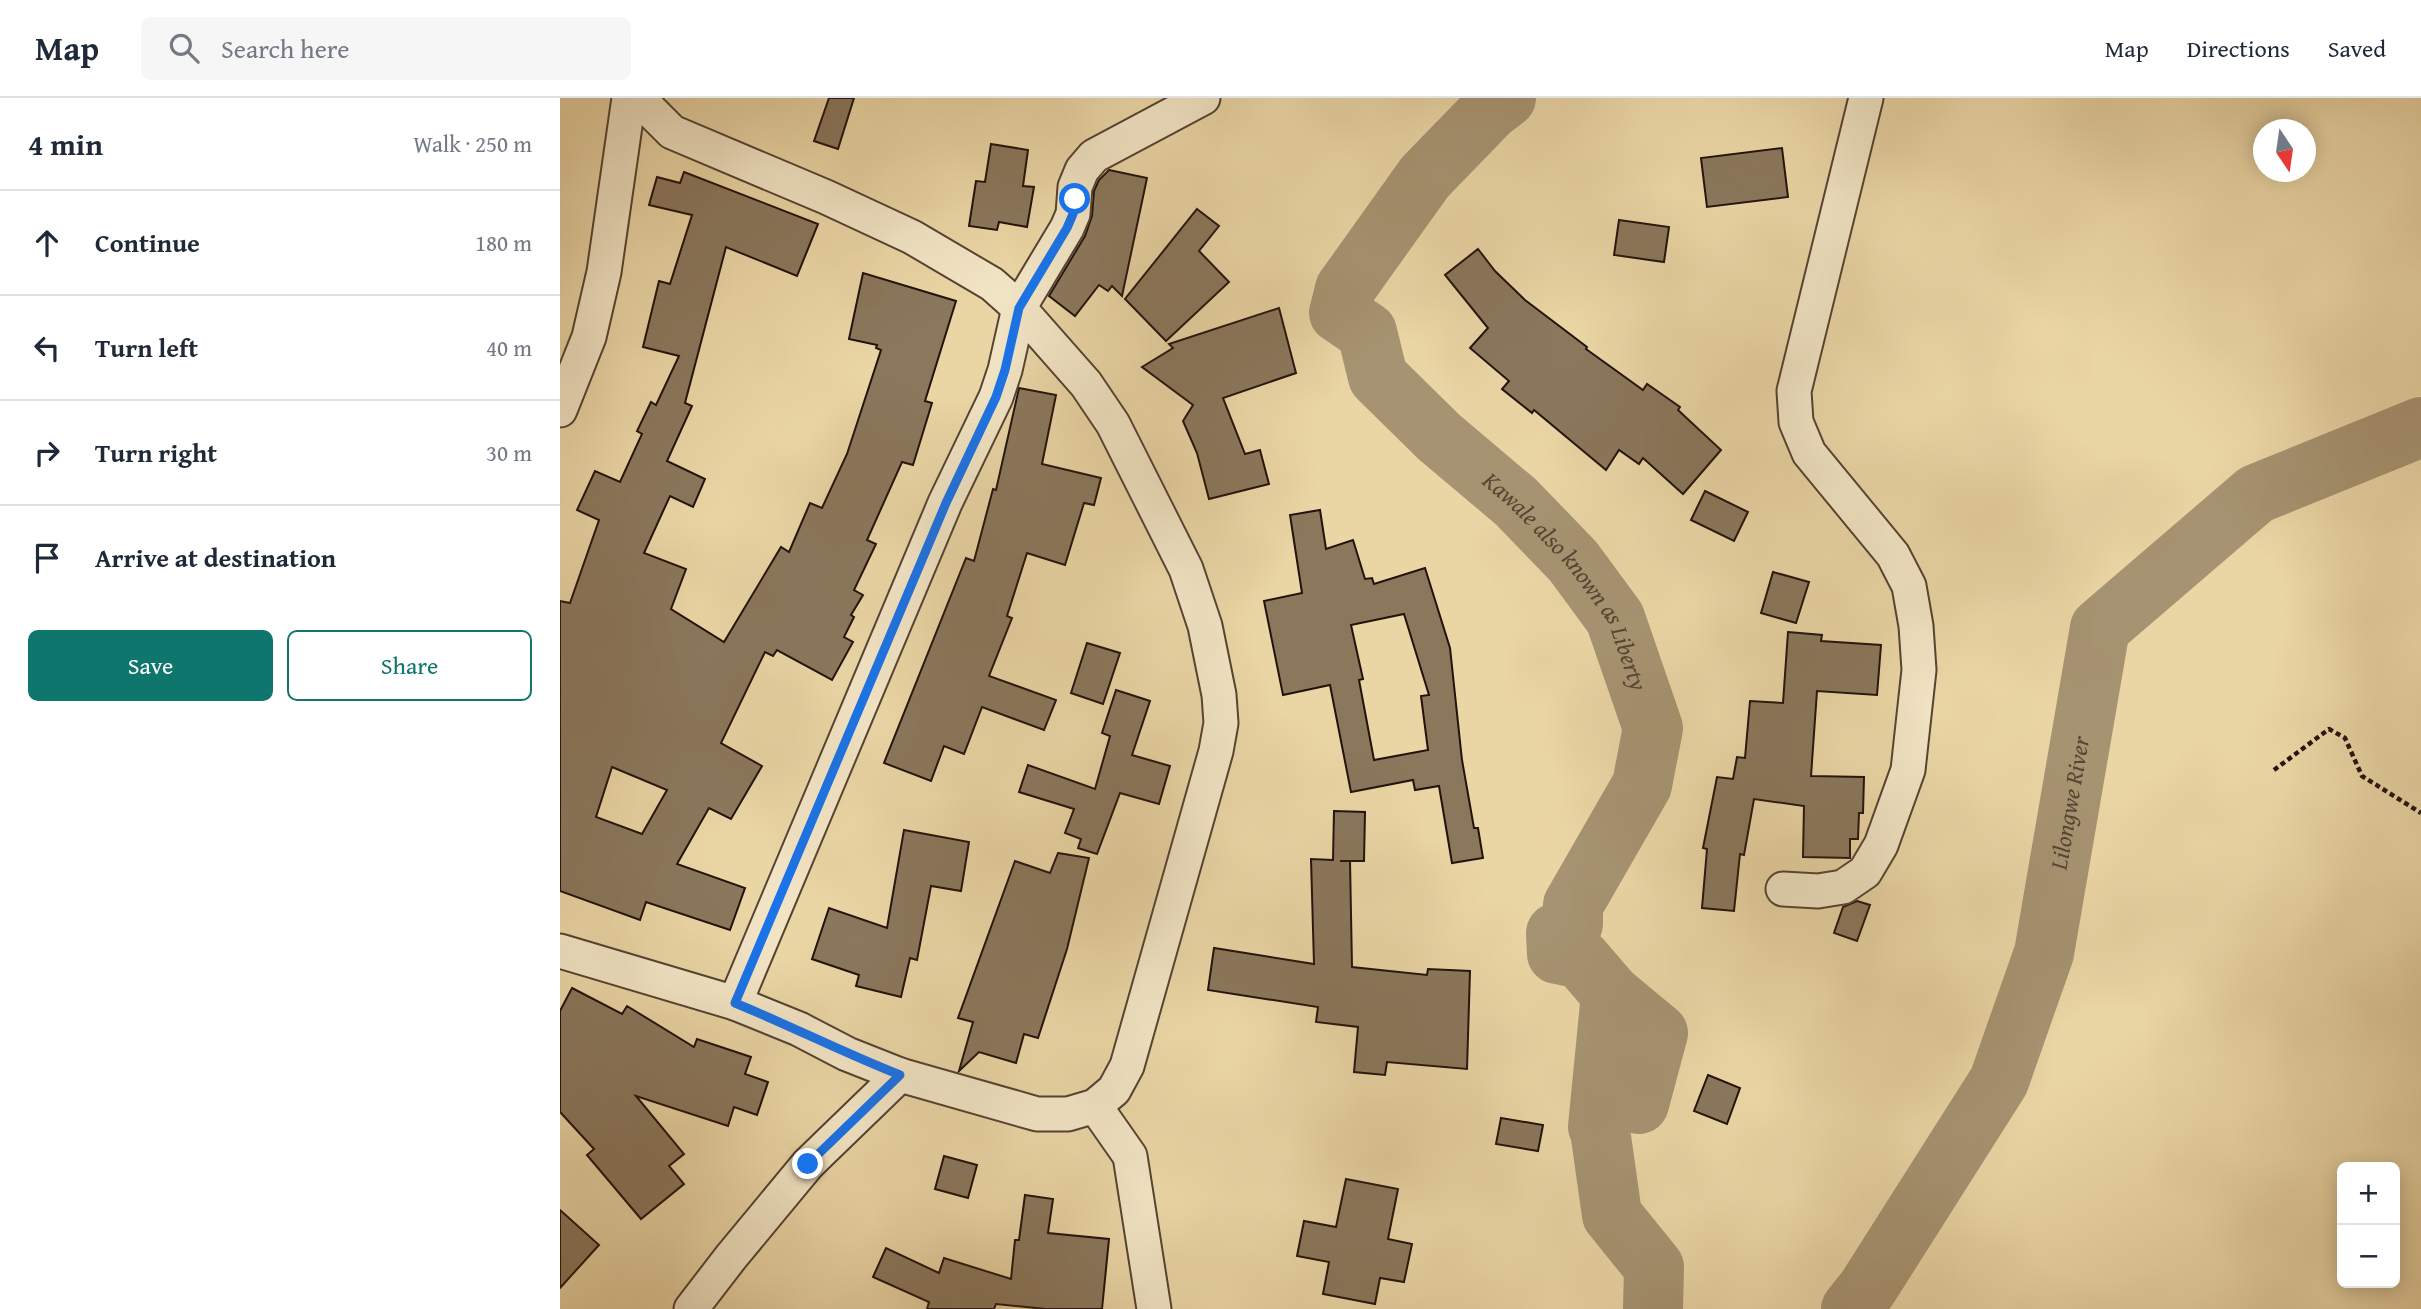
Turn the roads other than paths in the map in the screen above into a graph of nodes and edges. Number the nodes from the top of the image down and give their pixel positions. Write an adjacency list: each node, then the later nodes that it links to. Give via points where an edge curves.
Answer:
1 (629, 98): 6 (street, via 604,272 589,337)
2 (644, 98): 5 (street, via 671,132 912,237 992,284)
3 (1203, 98): 5 (street, via 1094,156 1075,187 1067,228)
4 (1866, 98): 7 (street, via 1794,391 1796,422 1809,453 1899,565 1909,586 1919,670 1908,770 1881,845 1865,872 1843,887)
5 (1019, 308): 9 (street, via 996,397 946,503); 11 (street, via 1086,384 1113,424 1186,569 1205,626 1219,695 1216,751 1127,1066 1114,1090)
6 (560, 410)
7 (1783, 889)
8 (560, 951): 9 (street)
9 (735, 1003): 10 (street)
10 (900, 1075): 11 (street, via 1037,1114 1069,1114); 12 (street, via 808,1164)
11 (1095, 1106): 13 (street, via 1130,1156)
12 (691, 1309)
13 (1154, 1309)

